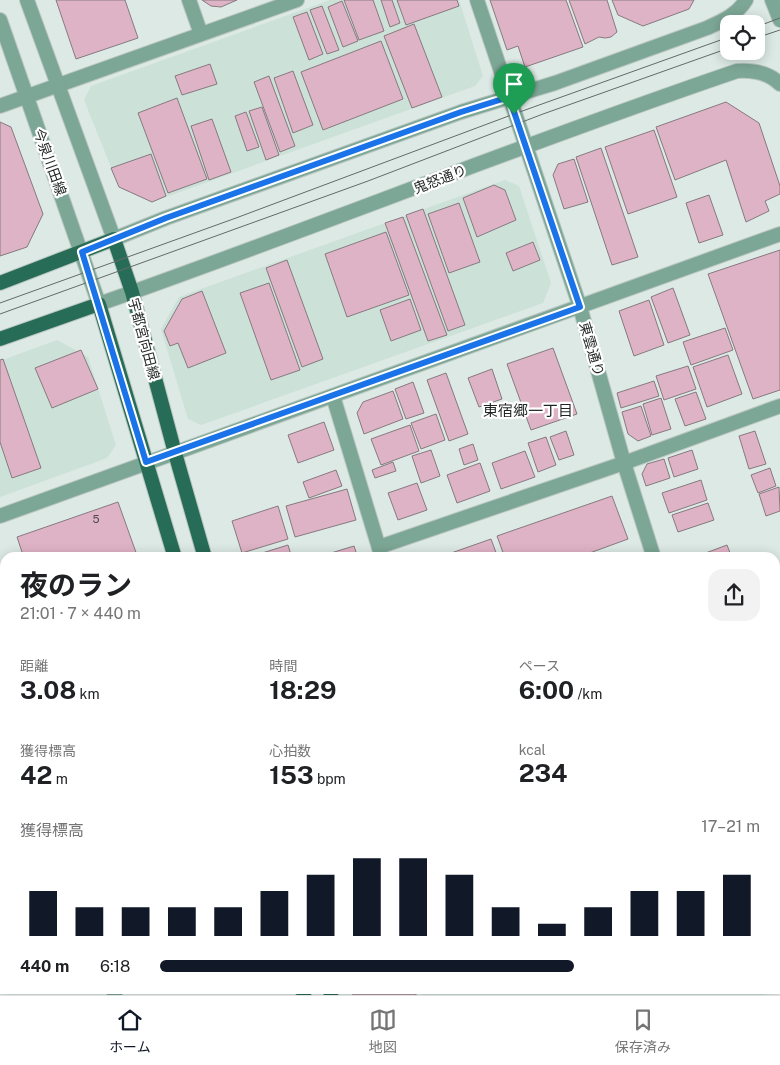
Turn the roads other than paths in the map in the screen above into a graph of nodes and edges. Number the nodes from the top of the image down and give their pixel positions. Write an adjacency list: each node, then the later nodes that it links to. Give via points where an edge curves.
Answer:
1 (26, 0): 11 (street)
2 (189, 0): 9 (street)
3 (297, 0): 9 (street)
4 (477, 0): 13 (street, 東雲通り)
5 (746, 0): 13 (street, via 726,19 707,28)
6 (772, 0): 8 (street)
7 (0, 20): 12 (street, 今泉川田線)
8 (780, 20)
9 (201, 34): 11 (street)
10 (780, 84): 15 (street, 鬼怒通り, via 763,73 737,71)
11 (59, 86): 12 (street); 17 (street)
12 (27, 97): 14 (street); 18 (street, 今泉川田線)
13 (509, 97): 15 (street, 東雲通り); 17 (street)
14 (0, 106)
15 (526, 147): 20 (street, 鬼怒通り); 22 (street, 東雲通り)
16 (780, 234): 22 (street)
17 (114, 239): 18 (main road); 20 (main road, 宇都宮向田線)
18 (82, 252): 19 (main road); 21 (street, 今泉川田線)
19 (0, 283)
20 (132, 292): 21 (street, 鬼怒通り); 26 (main road, 宇都宮向田線)
21 (99, 304): 23 (main road); 27 (main road)
22 (580, 307): 24 (street); 28 (street, 東雲通り)
23 (0, 339)
24 (333, 396): 26 (street); 32 (street)
25 (780, 406): 28 (street)
26 (175, 453): 27 (street); 31 (main road, 宇都宮向田線)
27 (146, 462): 29 (street); 30 (main road)
28 (624, 463): 32 (street); 33 (street, 東雲通り)
29 (0, 516)
30 (173, 552)
31 (203, 552)
32 (381, 552)
33 (652, 552)

